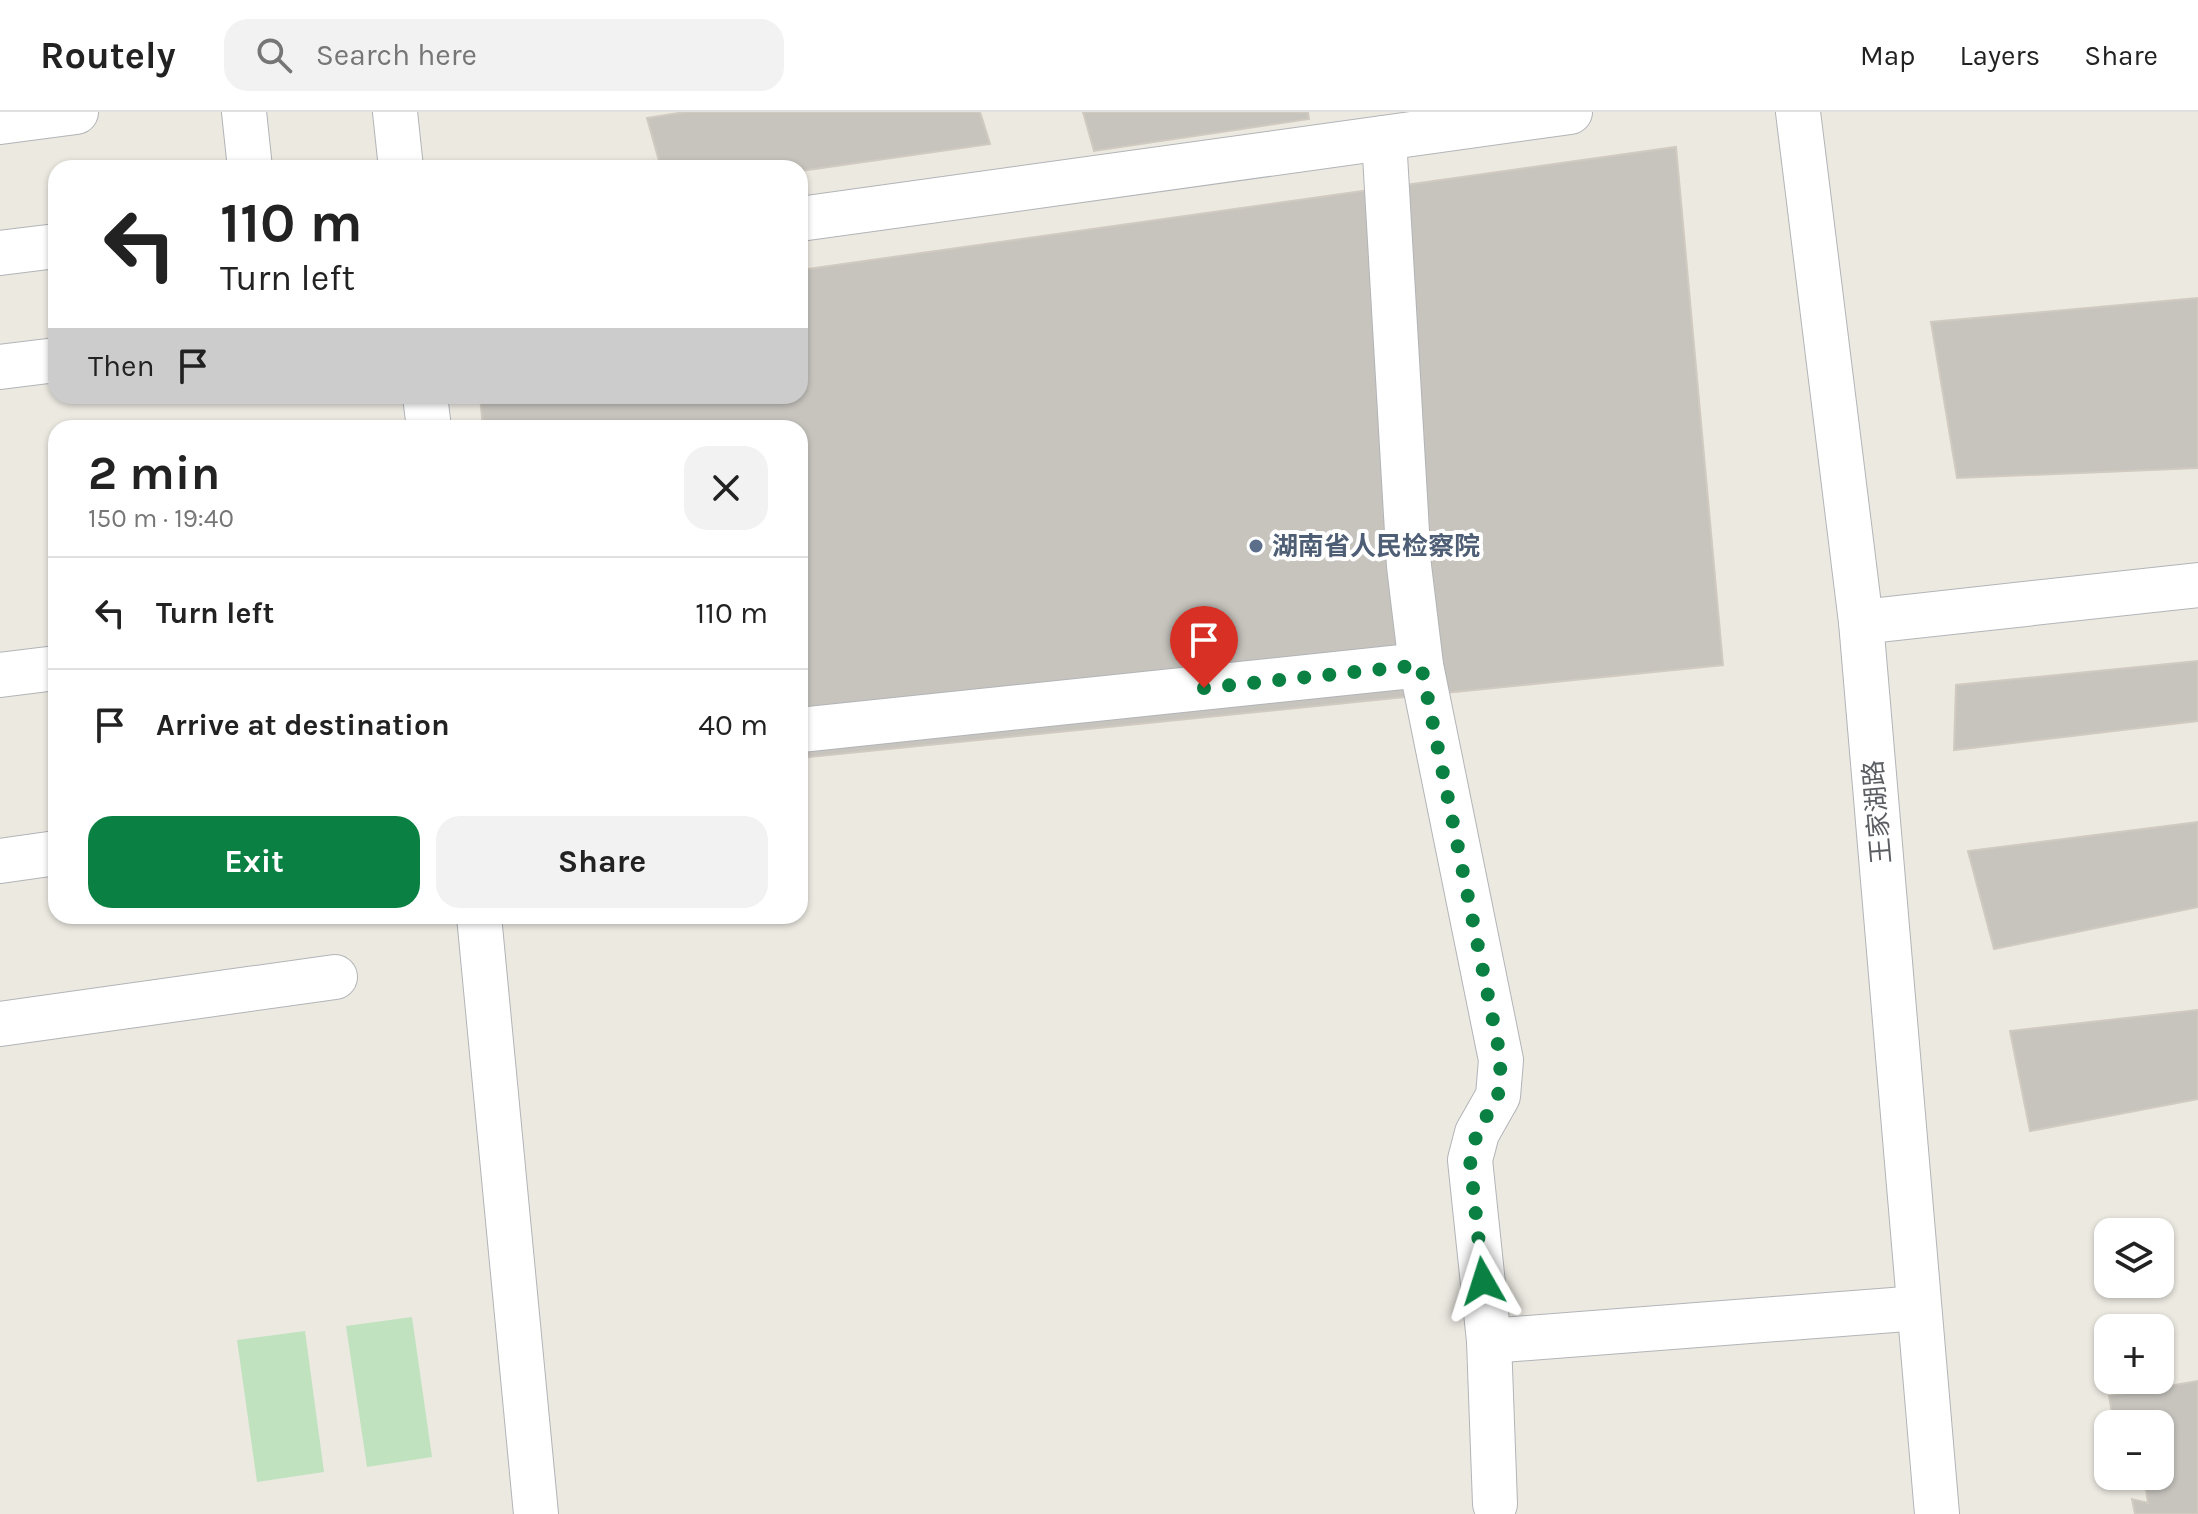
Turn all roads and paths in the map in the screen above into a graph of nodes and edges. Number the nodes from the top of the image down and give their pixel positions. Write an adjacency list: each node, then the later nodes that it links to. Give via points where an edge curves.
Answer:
1 (76, 112): 6 (street)
2 (244, 112): 8 (street)
3 (395, 112): 9 (street)
4 (1570, 112): 7 (street)
5 (1798, 112): 16 (street, 王家湖路)
6 (0, 122)
7 (1384, 138): 10 (street); 17 (street, via 1409,566)
8 (249, 160)
9 (400, 160)
10 (808, 218)
11 (48, 247): 12 (street)
12 (0, 253)
13 (48, 361): 14 (street)
14 (0, 367)
15 (2198, 585): 16 (street)
16 (1861, 622): 26 (street, 王家湖路)
17 (1421, 665): 20 (street); 27 (street, via 1501,1060 1498,1096 1477,1133 1470,1160)
18 (48, 669): 19 (street)
19 (0, 675)
20 (808, 729)
21 (48, 854): 22 (street)
22 (0, 861)
23 (480, 924): 29 (street)
24 (335, 977): 25 (street)
25 (0, 1024)
26 (1919, 1308): 27 (street); 30 (street, 王家湖路)
27 (1489, 1341): 28 (street)
28 (1495, 1504)
29 (536, 1514)
30 (1937, 1514)

